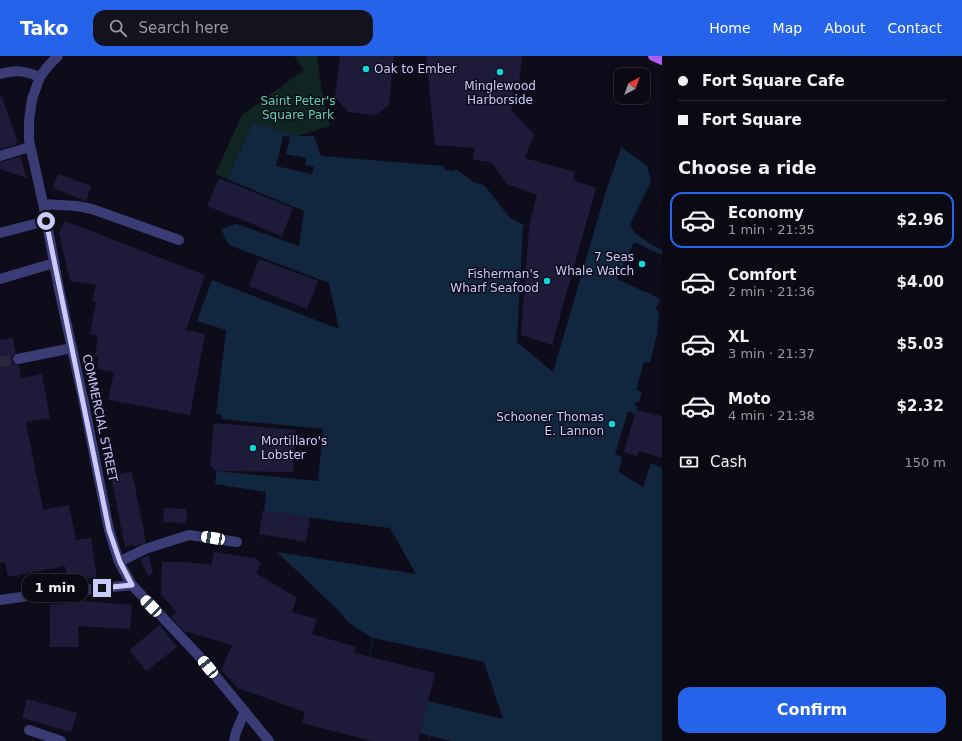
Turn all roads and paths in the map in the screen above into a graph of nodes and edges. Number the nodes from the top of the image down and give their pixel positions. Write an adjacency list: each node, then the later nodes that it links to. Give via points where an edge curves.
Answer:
1 (58, 56): 5 (street, COMMERCIAL STREET)
2 (654, 56): 3 (main road)
3 (662, 60)
4 (0, 74): 5 (street, via 22,71)
5 (40, 77): 6 (street, COMMERCIAL STREET, via 32,99 29,121)
6 (30, 146): 7 (street); 8 (street, COMMERCIAL STREET)
7 (0, 156)
8 (43, 204): 9 (street, COMMERCIAL STREET); 11 (street, via 76,206 92,210)
9 (46, 221): 10 (street); 12 (street, COMMERCIAL STREET)
10 (0, 233)
11 (179, 240)
12 (54, 263): 13 (street); 14 (street, COMMERCIAL STREET)
13 (0, 279)
14 (72, 348): 15 (street); 17 (street, COMMERCIAL STREET, via 109,530)
15 (18, 359)
16 (237, 542): 17 (street, via 189,535 145,549)
17 (120, 562): 18 (street, COMMERCIAL STREET)
18 (132, 585): 19 (street); 20 (street, COMMERCIAL STREET, via 199,656)
19 (0, 600)
20 (245, 711): 23 (street); 24 (street, COMMERCIAL STREET)
21 (29, 730): 22 (street)
22 (61, 741)
23 (234, 741)
24 (269, 741)

